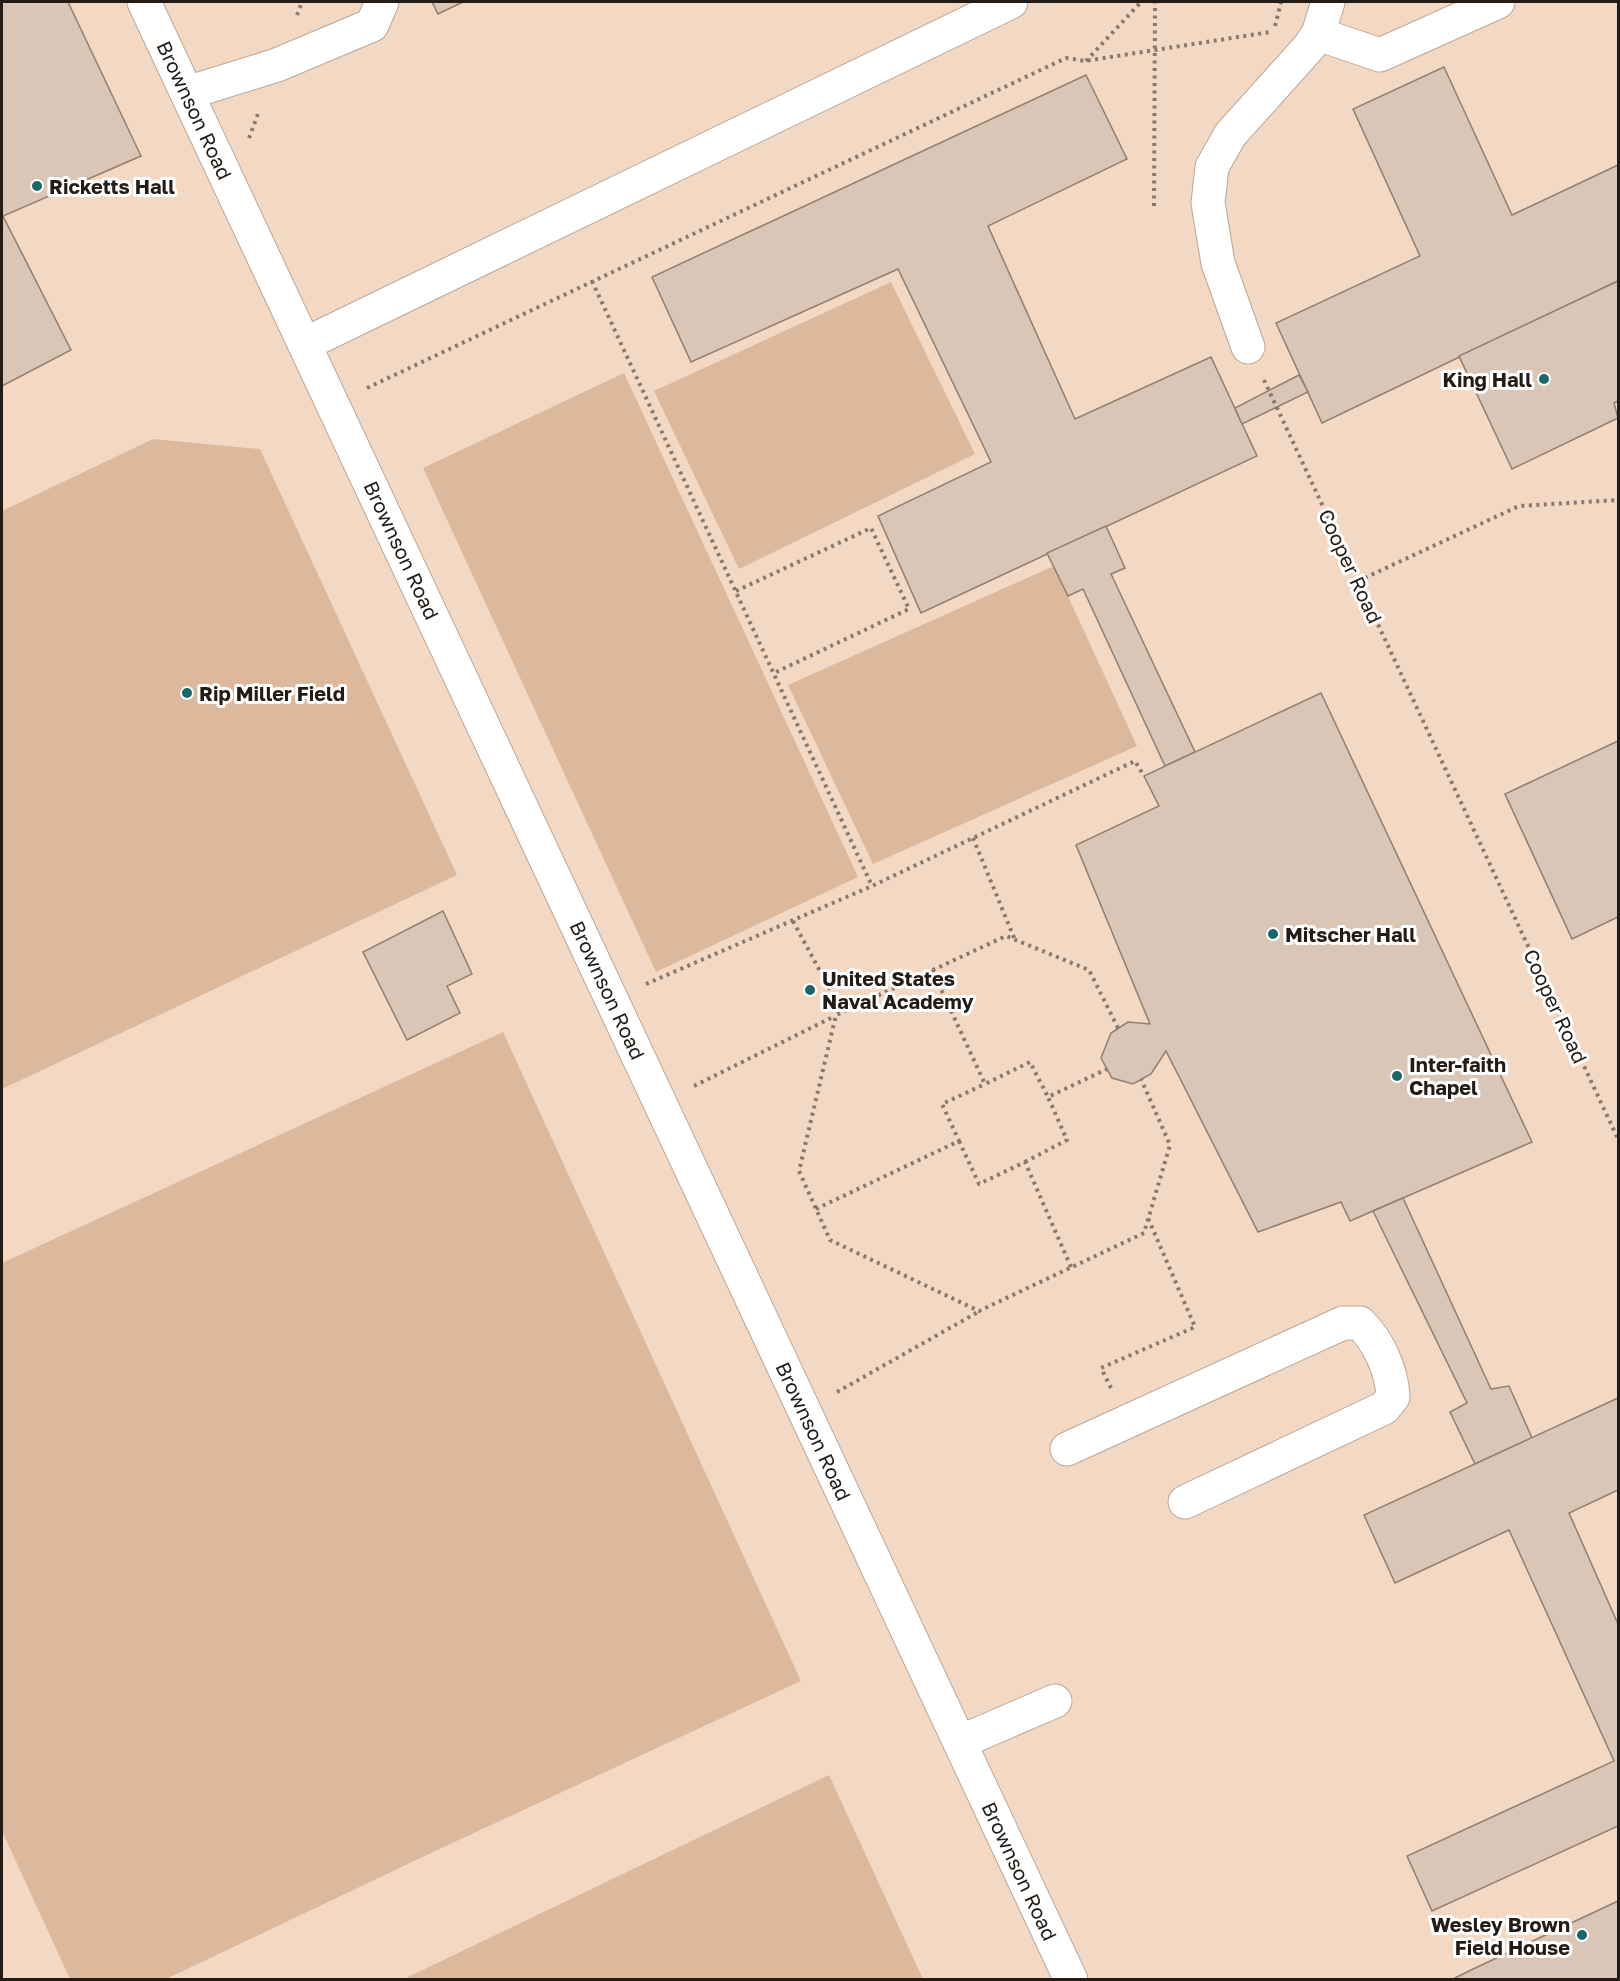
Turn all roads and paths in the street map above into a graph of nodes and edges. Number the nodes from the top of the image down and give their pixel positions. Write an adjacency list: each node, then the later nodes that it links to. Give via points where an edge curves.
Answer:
1 (144, 2): 14 (street, Brownson Road)
2 (302, 2): 13 (path)
3 (382, 2): 13 (street, via 372,25)
4 (1011, 2): 18 (street)
5 (1141, 2): 12 (path)
6 (1155, 2): 11 (path)
7 (1281, 2): 11 (path, via 1274,32)
8 (1328, 2): 10 (street)
9 (1498, 2): 10 (street, via 1380,55)
10 (1318, 34): 19 (street, via 1230,135 1212,167 1208,202 1218,263)
11 (1155, 49): 12 (path); 16 (path)
12 (1085, 61): 17 (path, via 1066,58)
13 (277, 65): 14 (street); 15 (path, via 249,138)
14 (187, 93): 18 (street, Brownson Road)
15 (254, 148)
16 (1154, 206)
17 (592, 281): 21 (path); 25 (path)
18 (305, 344): 60 (street, Brownson Road)
19 (1248, 347): 24 (path, Cooper Road)
20 (361, 378): 21 (path)
21 (366, 388): 22 (path)
22 (371, 399)
23 (1618, 500): 24 (path, via 1519,506)
24 (1358, 581): 46 (path, Cooper Road)
25 (736, 591): 26 (path); 26 (path, via 871,528 904,598 909,609)
26 (774, 674): 29 (path)
27 (1144, 776): 28 (path, via 1135,761)
28 (973, 838): 29 (path); 31 (path)
29 (872, 886): 30 (path)
30 (793, 921): 34 (path); 36 (path)
31 (1015, 940): 32 (path, via 1006,936); 38 (path, via 1089,970)
32 (932, 970): 36 (path); 42 (path)
33 (640, 973): 34 (path)
34 (646, 984): 35 (path)
35 (650, 994)
36 (842, 1012): 37 (path)
37 (836, 1015): 43 (path); 49 (path, via 799,1171)
38 (1118, 1028)
39 (1107, 1069): 44 (path)
40 (689, 1076): 43 (path)
41 (1141, 1079): 50 (path, via 1170,1145)
42 (985, 1084): 44 (path, via 1029,1062); 47 (path, via 942,1104)
43 (694, 1086): 45 (path)
44 (1048, 1096): 48 (path, via 1067,1140)
45 (699, 1097)
46 (1618, 1139)
47 (959, 1141): 48 (path, via 979,1184); 49 (path)
48 (1025, 1162): 51 (path)
49 (816, 1209): 52 (path, via 831,1240)
50 (1148, 1217): 51 (path, via 1143,1233); 56 (path, via 1195,1327 1101,1368)
51 (1071, 1267): 52 (path)
52 (979, 1311): 54 (path)
53 (832, 1381): 54 (path)
54 (837, 1392): 55 (path)
55 (842, 1403)
56 (1128, 1419): 57 (street); 58 (street, via 1343,1323 1360,1323 1371,1334 1392,1380 1393,1397 1384,1408)
57 (1066, 1449)
58 (1185, 1502)
59 (1054, 1701): 60 (street)
60 (960, 1743): 61 (street, Brownson Road)
61 (1071, 1980)

